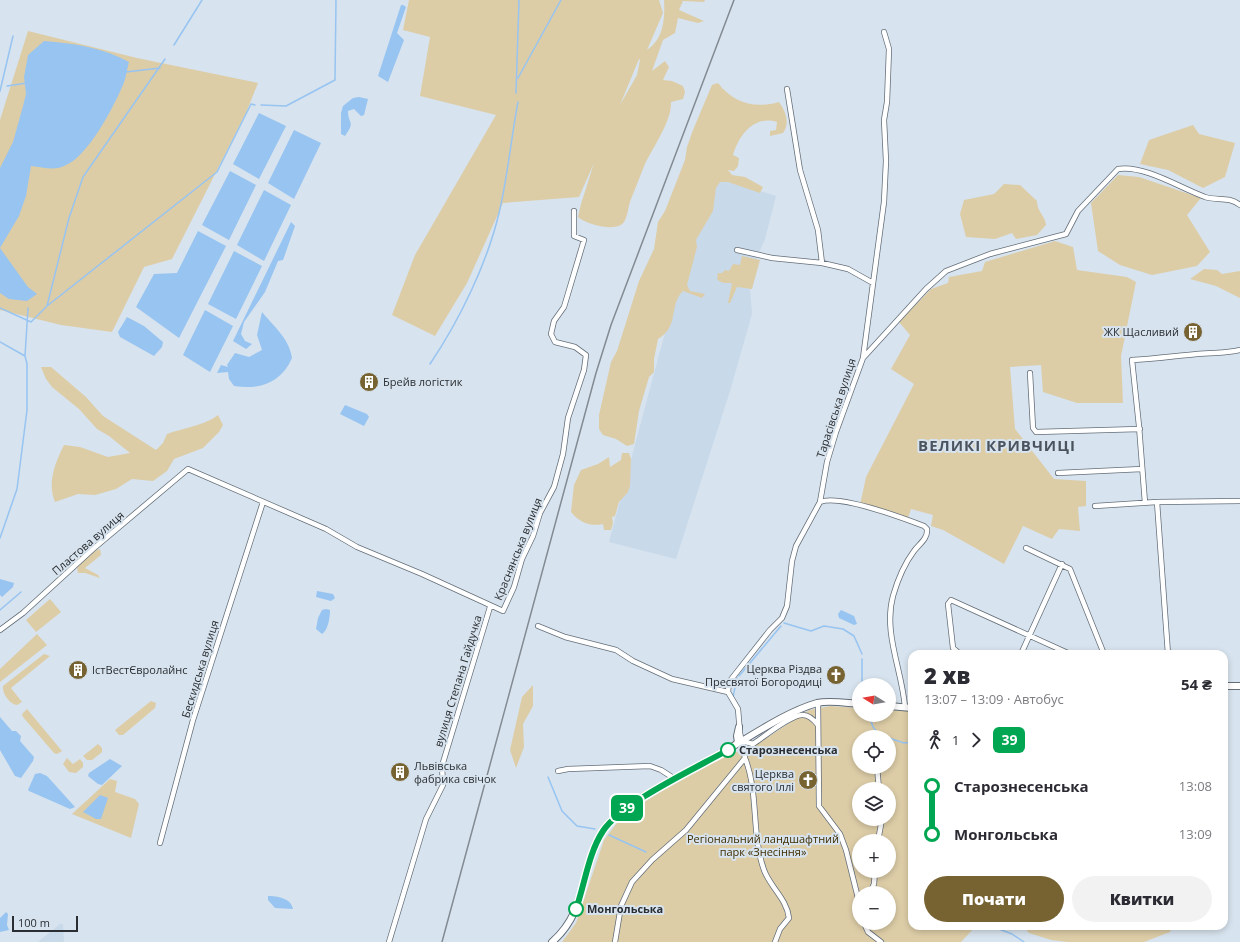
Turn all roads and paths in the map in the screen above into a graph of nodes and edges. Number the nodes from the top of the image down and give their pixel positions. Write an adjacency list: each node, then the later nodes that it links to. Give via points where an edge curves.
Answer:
1 (884, 32): 7 (street, Тарасівська вулиця, via 889,49 884,126 885,179)
2 (787, 89): 6 (street, via 800,170 818,230)
3 (1240, 205): 9 (street, via 1236,201 1206,197 1175,182 1130,169 1118,169 1078,212 1066,234 990,254 946,271 926,289)
4 (574, 212): 22 (street, Краснянська вулиця, via 574,236 584,240 564,307 554,321 551,334 555,342 575,347 586,355 584,370 568,418 563,454 554,487 540,513 503,611)
5 (736, 250): 6 (street, via 772,258)
6 (822, 263): 7 (street, via 848,269)
7 (873, 283): 9 (street, Тарасівська вулиця)
8 (1240, 350): 11 (street, via 1230,353 1198,353 1132,360)
9 (863, 358): 16 (street, Тарасівська вулиця, via 827,462)
10 (1030, 373): 11 (street, via 1033,428 1036,432)
11 (1140, 429): 12 (street)
12 (1142, 469): 13 (street); 18 (street)
13 (1058, 473)
14 (1240, 501): 17 (street)
15 (263, 502): 22 (street); 24 (street, Пластова вулиця, via 188,469 93,549 23,613); 47 (street, Бескидська вулиця, via 193,720)
16 (820, 502): 33 (street, Тарасівська вулиця, via 796,546 787,606 782,618 733,675); 37 (street, via 827,500 853,504 892,514 927,529 927,536 907,564 891,606 893,650)
17 (1158, 502): 18 (street); 30 (street)
18 (1144, 503): 19 (street)
19 (1095, 506)
20 (1026, 548): 21 (street)
21 (1062, 564): 25 (street); 29 (street, via 1072,572)
22 (490, 606): 50 (street, вулиця Степана Гайдучка, via 442,766 443,785 426,819)
23 (538, 626): 33 (street, via 565,637 616,650 672,679)
24 (0, 630)
25 (1028, 637): 26 (street, via 951,600 948,604); 27 (street); 28 (street)
26 (954, 650)
27 (1023, 650)
28 (1060, 650)
29 (1102, 650)
30 (1168, 650)
31 (1228, 686): 32 (main road)
32 (1240, 686)
33 (728, 692): 40 (street, via 738,709)
34 (818, 703): 35 (main road); 39 (street); 41 (main road, via 796,711)
35 (852, 703)
36 (896, 706): 37 (main road)
37 (905, 707): 38 (main road)
38 (908, 707)
39 (819, 725): 42 (street, via 814,719 800,715 753,744); 48 (street, via 819,806 842,839)
40 (739, 727): 41 (main road, via 745,734); 42 (street); 43 (main road, via 738,742)
41 (754, 735): 42 (main road)
42 (742, 741): 43 (main road); 44 (street)
43 (734, 746): 46 (main road)
44 (745, 758): 52 (street, via 686,830 632,882 621,906); 53 (street, via 750,769 756,837 764,871 788,909 789,918 780,929)
45 (558, 772): 46 (street, via 568,769 650,766)
46 (675, 779): 51 (main road, via 616,816 603,831 593,852 573,916 567,927)
47 (160, 843)
48 (855, 886)
49 (867, 930): 54 (street)
50 (389, 942)
51 (552, 942)
52 (615, 942)
53 (775, 942)
54 (881, 942)

